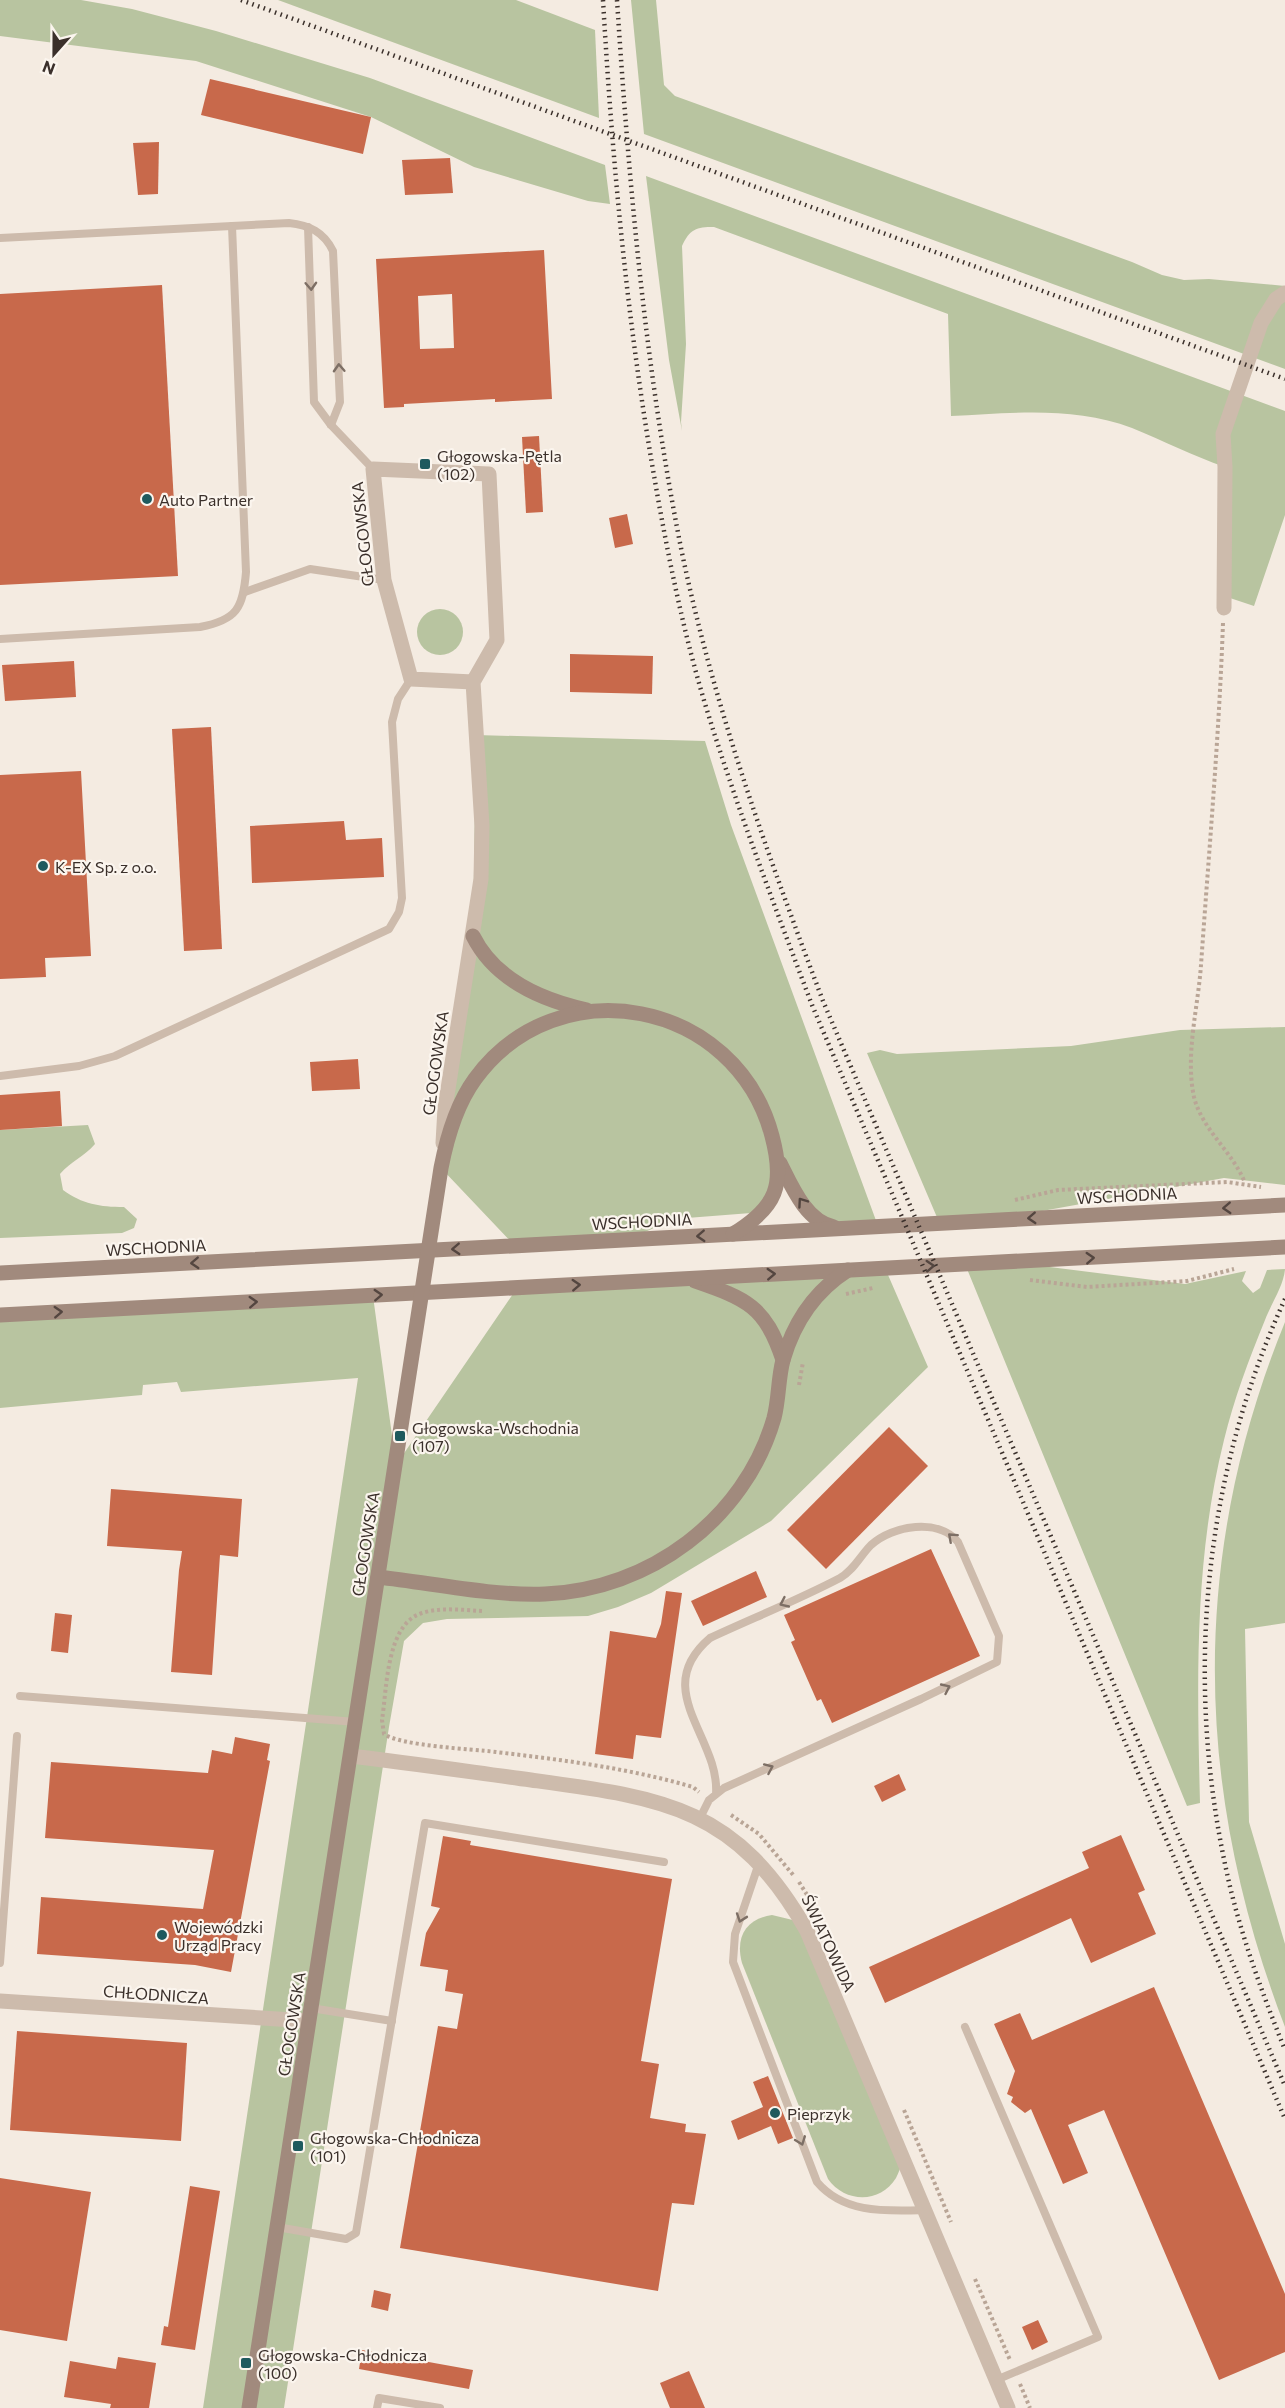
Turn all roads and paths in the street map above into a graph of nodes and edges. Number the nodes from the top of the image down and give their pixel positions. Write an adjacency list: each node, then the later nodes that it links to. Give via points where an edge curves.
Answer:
1 (232, 226): 2 (lane, via 289,223); 3 (lane); 8 (lane)
2 (308, 227): 5 (lane, one-way to 5, via 314,402); 5 (lane, one-way to 2, via 340,402 333,251 325,237)
3 (0, 238)
4 (1285, 293): 9 (street, via 1276,299 1261,323 1223,434)
5 (331, 425): 6 (lane)
6 (373, 469): 7 (street, GŁOGOWSKA); 12 (street, GŁOGOWSKA, via 489,474 497,640)
7 (384, 580): 8 (lane, via 310,569); 11 (street, GŁOGOWSKA)
8 (245, 592): 10 (lane, via 235,615 201,627)
9 (1224, 608): 18 (path, via 1192,1081 1195,1099 1208,1126 1240,1169)
10 (0, 639)
11 (411, 679): 12 (street); 15 (lane, via 398,699 392,722 402,898 389,929 115,1056 79,1066)
12 (473, 682): 13 (street, GŁOGOWSKA, via 482,844)
13 (473, 936): 14 (street, via 486,957 518,984 555,1001); 17 (street, GŁOGOWSKA, via 445,1108)
14 (593, 1011): 16 (street, via 626,1011 662,1019 718,1049 741,1072 759,1100); 17 (street, via 542,1023 496,1056 460,1104)
15 (0, 1076)
16 (777, 1157): 22 (street, one-way to 16, via 815,1218 800,1200); 23 (street, via 779,1174 774,1197 760,1216)
17 (441, 1168): 36 (street, GŁOGOWSKA)
18 (1245, 1183)
19 (1262, 1187): 20 (path, via 1227,1182 1058,1190)
20 (1005, 1203)
21 (1285, 1205): 22 (street, WSCHODNIA, one-way to 22)
22 (843, 1229): 23 (street, WSCHODNIA)
23 (733, 1234): 27 (street, WSCHODNIA, one-way to 27)
24 (1285, 1247): 26 (street, one-way to 24)
25 (1238, 1268): 29 (path, via 1187,1281 1087,1287)
26 (848, 1270): 28 (street, one-way to 26); 34 (street, via 808,1306)
27 (0, 1274)
28 (686, 1278): 32 (street, one-way to 28); 34 (street, via 756,1309 774,1334)
29 (1020, 1278)
30 (884, 1287): 31 (path)
31 (841, 1296)
32 (0, 1314)
33 (804, 1354): 35 (path)
34 (783, 1360): 36 (street, via 774,1417 749,1473 711,1523 671,1556 619,1579 546,1594 476,1590)
35 (797, 1395)
36 (378, 1576): 39 (street, GŁOGOWSKA)
37 (493, 1611): 42 (path, via 446,1609 420,1613 402,1626 394,1640 382,1720 384,1734 438,1745 636,1771)
38 (20, 1696): 39 (lane)
39 (356, 1722): 41 (street, GŁOGOWSKA)
40 (16, 1737): 47 (lane)
41 (350, 1756): 44 (street, ŚWIATOWIDA, via 621,1792); 49 (street, GŁOGOWSKA)
42 (693, 1787)
43 (716, 1794): 43 (lane, one-way to 43, via 997,1662 999,1636 952,1534 933,1527 917,1527 883,1536 842,1577 703,1644 686,1671 684,1689 714,1775); 44 (lane)
44 (700, 1818): 46 (street, ŚWIATOWIDA)
45 (664, 1862): 50 (lane, via 425,1823)
46 (760, 1862): 52 (street, ŚWIATOWIDA, via 789,1898 807,1931); 52 (lane, one-way to 52, via 735,1934 733,1962 817,2182 836,2199 852,2205)
47 (0, 1963)
48 (0, 2001): 49 (street, CHŁODNICZA)
49 (310, 2014): 50 (lane); 53 (street, GŁOGOWSKA)
50 (392, 2021): 53 (lane, via 356,2233 346,2240)
51 (965, 2027): 54 (lane, via 1098,2337)
52 (925, 2210): 54 (street, ŚWIATOWIDA)
53 (277, 2227): 56 (street, GŁOGOWSKA)
54 (996, 2380): 59 (street, ŚWIATOWIDA)
55 (1020, 2384): 60 (path)
56 (249, 2408)
57 (377, 2408): 58 (lane, via 379,2398)
58 (440, 2408)
59 (1008, 2408)
60 (1030, 2408)

